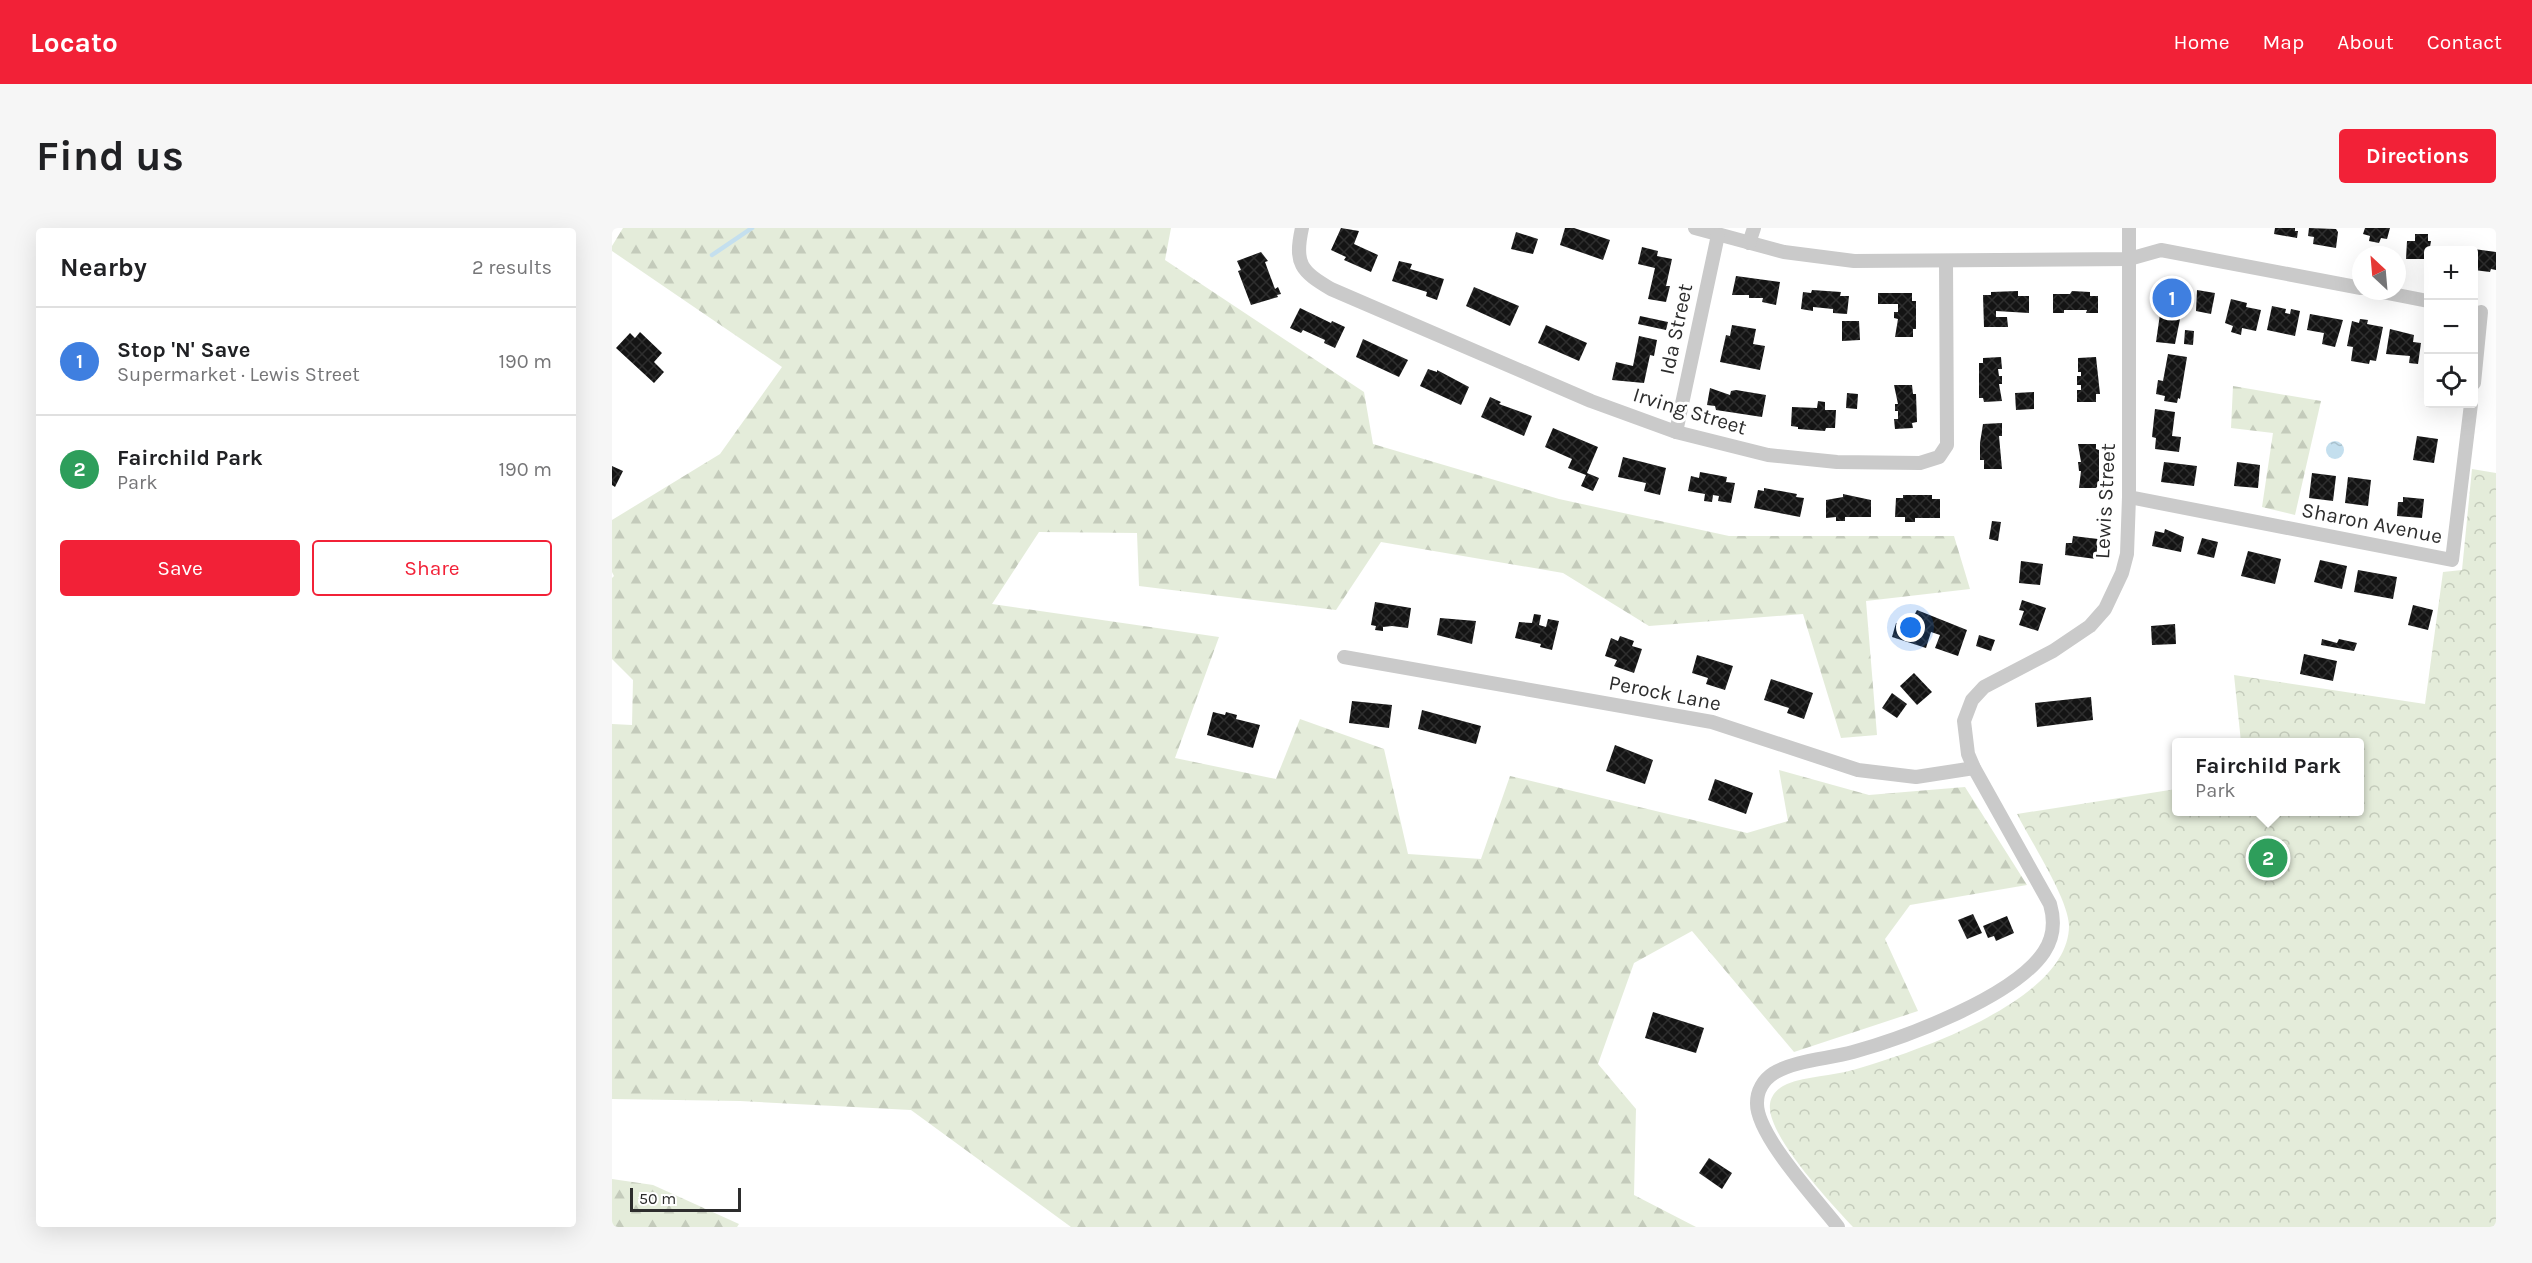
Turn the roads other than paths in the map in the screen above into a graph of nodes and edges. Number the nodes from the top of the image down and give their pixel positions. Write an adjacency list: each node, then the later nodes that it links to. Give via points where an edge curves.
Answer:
1 (1302, 228): 15 (street, Irving Street, via 1297,251 1303,269 1331,288 1591,401)
2 (1695, 228): 5 (street)
3 (1754, 228): 6 (street)
4 (2129, 228): 7 (street, Lewis Street)
5 (1718, 235): 6 (street); 15 (street, Ida Street)
6 (1749, 243): 8 (street, via 1815,258)
7 (2129, 259): 8 (street); 9 (street, via 2161,250); 16 (street, Lewis Street)
8 (1946, 261): 15 (street, Irving Street, via 1949,423 1947,445 1939,457 1898,464 1825,461 1768,455)
9 (2352, 286)
10 (2406, 297): 11 (street)
11 (2424, 300)
12 (2478, 311): 13 (street)
13 (2496, 315)
14 (2471, 408): 16 (street, Sharon Avenue, via 2452,560)
15 (1676, 432)
16 (2129, 497): 18 (street, Lewis Street, via 2127,554 2105,609 2074,638 1994,681 1972,700 1965,735)
17 (1344, 657): 18 (street, Perock Lane, via 1712,722 1858,770 1916,777)
18 (1974, 768): 19 (street, Lewis Street, via 2050,904 2054,915 2052,933 2044,953 2026,970 1962,1011 1890,1041 1787,1068 1768,1077 1762,1085 1756,1106 1766,1132)
19 (1838, 1227)

